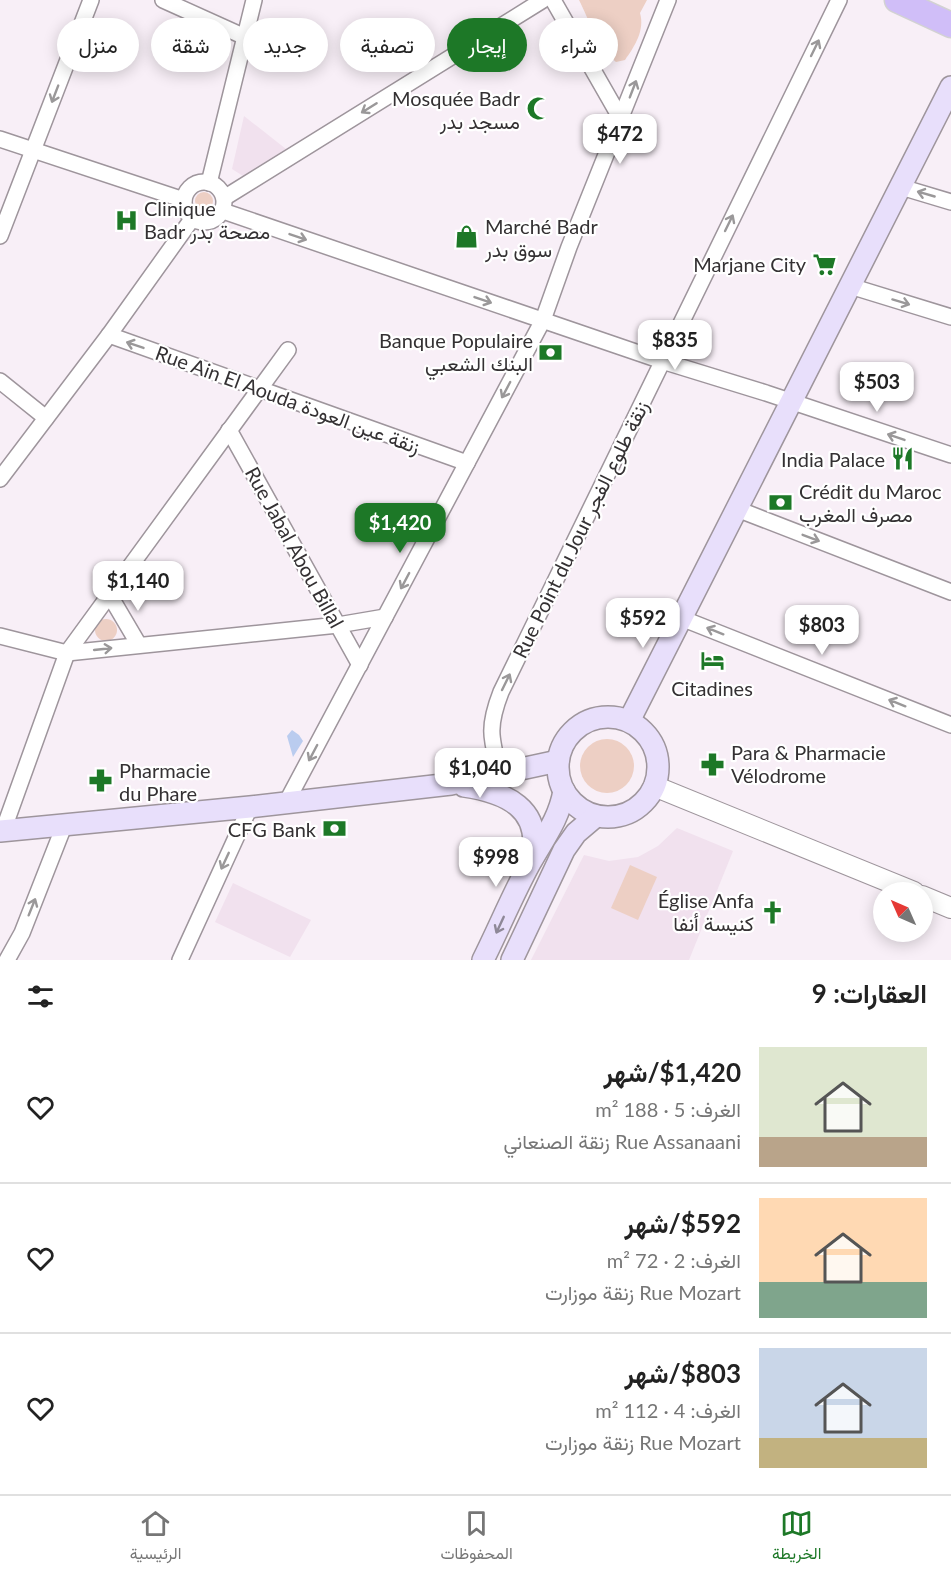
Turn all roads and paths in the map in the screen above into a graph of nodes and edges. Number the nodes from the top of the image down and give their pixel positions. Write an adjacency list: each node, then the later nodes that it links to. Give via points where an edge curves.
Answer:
1 (91, 0): 16 (street, one-way to 16)
2 (163, 0): 11 (street)
3 (254, 0): 9 (street)
4 (543, 0): 21 (street, one-way to 21)
5 (553, 0): 14 (street)
6 (668, 0): 14 (street, one-way to 6)
7 (839, 0): 29 (street, Rue Point du Jour زنقة طلوع الفجر, one-way to 7)
8 (897, 0): 10 (main road)
9 (250, 18)
10 (951, 25)
11 (243, 36)
12 (243, 45): 17 (street)
13 (951, 87): 18 (main road)
14 (621, 119): 26 (street)
15 (0, 140): 16 (street)
16 (34, 151): 19 (street); 23 (street)
17 (209, 183): 19 (street, via 192,186); 21 (street, via 220,189)
18 (901, 187): 20 (street, one-way to 18); 24 (main road)
19 (184, 200): 22 (street)
20 (951, 202)
21 (223, 205): 22 (street, via 218,217 209,222); 26 (street, one-way to 26)
22 (192, 219): 27 (street)
23 (0, 236)
24 (850, 286): 25 (street, one-way to 25); 32 (main road)
25 (951, 318)
26 (543, 320): 29 (street); 36 (street, one-way to 36)
27 (109, 335): 31 (street, Rue Ain El Aouda زنقة عين العودة, one-way to 27); 33 (street)
28 (288, 350): 31 (street)
29 (662, 361): 32 (street); 51 (street, Rue Point du Jour زنقة طلوع الفجر, one-way to 29, via 490,737 501,692)
30 (0, 381): 33 (street)
31 (260, 388): 34 (street); 36 (street, Rue Ain El Aouda زنقة عين العودة)
32 (792, 401): 35 (street, one-way to 32); 38 (main road)
33 (46, 418): 37 (street)
34 (229, 430): 40 (street); 43 (street, Rue Jabal Abou Billal)
35 (951, 455)
36 (467, 463): 41 (street, one-way to 41)
37 (0, 479)
38 (737, 509): 39 (street, one-way to 39); 42 (main road)
39 (951, 592)
40 (109, 594): 45 (street); 46 (street)
41 (386, 617): 43 (street); 47 (street)
42 (681, 618): 48 (main road); 49 (street, one-way to 42)
43 (338, 625): 45 (street); 47 (street, Rue Jabal Abou Billal)
44 (0, 636): 46 (street)
45 (139, 645): 46 (street, one-way to 45)
46 (67, 652): 59 (street)
47 (360, 665): 55 (street, one-way to 55)
48 (628, 721): 50 (main road, via 603,717 582,724 565,740); 53 (main road, via 644,732 655,750 658,765)
49 (951, 725)
50 (558, 761): 51 (main road); 54 (main road)
51 (500, 774): 52 (main road)
52 (452, 784): 55 (main road); 60 (main road, via 505,796 522,808 533,826)
53 (654, 786): 57 (main road, via 645,801 630,811 614,817); 61 (street)
54 (564, 791): 57 (main road, via 576,806); 60 (main road, via 555,823)
55 (286, 803): 56 (main road)
56 (250, 807): 58 (main road); 65 (street, one-way to 65)
57 (596, 816): 67 (main road, via 564,850)
58 (64, 826): 59 (main road); 64 (street, one-way to 58, via 22,933)
59 (2, 831)
60 (531, 861): 66 (main road, one-way to 66)
61 (889, 882)
62 (933, 901): 63 (street)
63 (951, 908)
64 (7, 960)
65 (180, 960)
66 (483, 960)
67 (512, 960)

